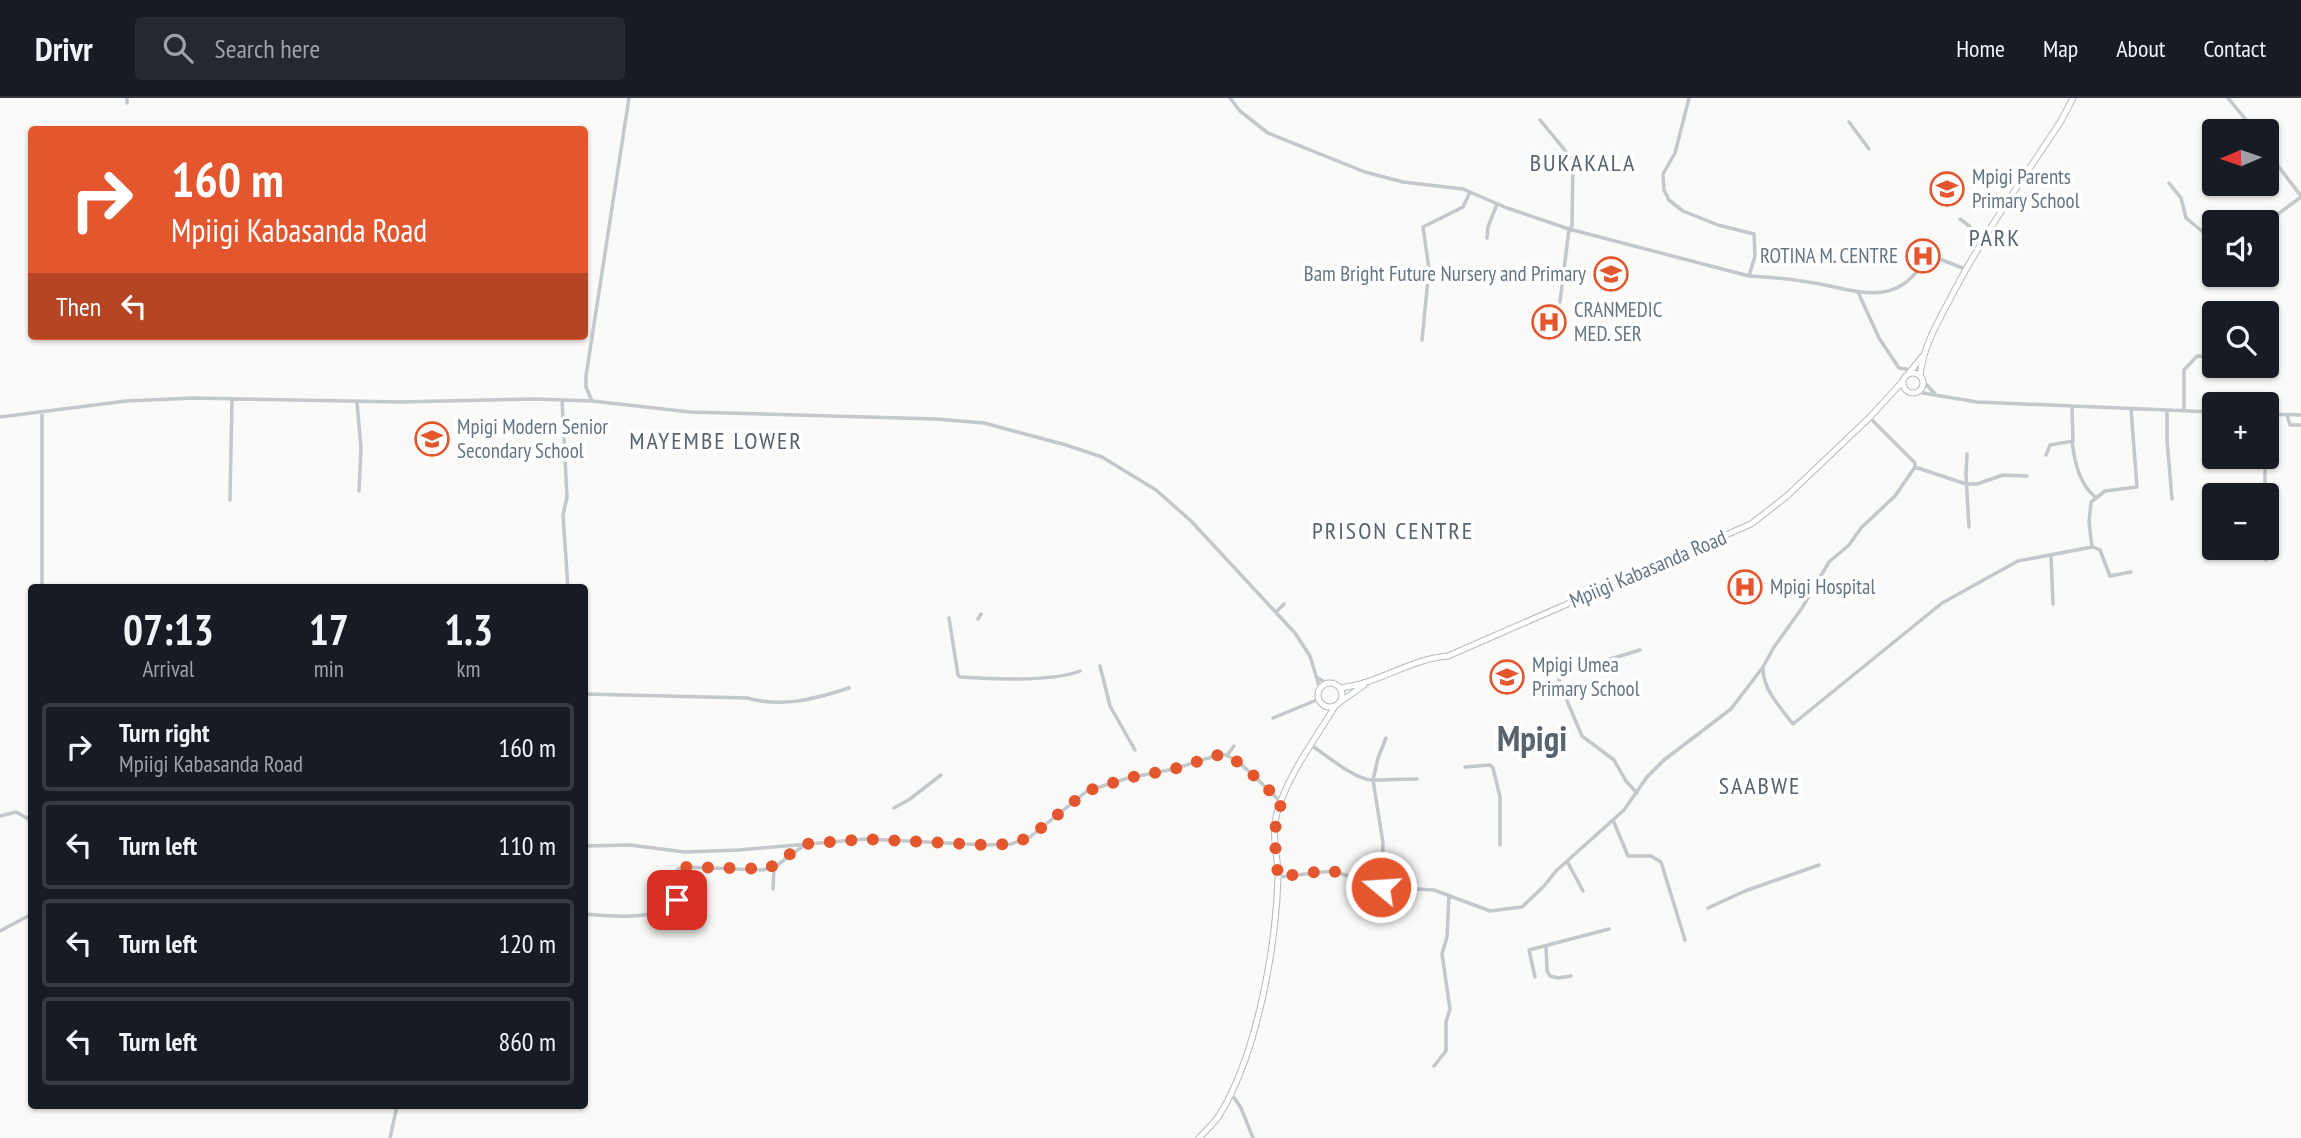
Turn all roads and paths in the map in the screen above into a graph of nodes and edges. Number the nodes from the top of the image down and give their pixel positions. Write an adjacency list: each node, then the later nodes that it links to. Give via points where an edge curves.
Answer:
1 (629, 98): 37 (street, via 586,376)
2 (1230, 98): 12 (street, via 1268,133 1318,154 1394,180)
3 (2073, 98): 20 (main road)
4 (2228, 98): 6 (street)
5 (1689, 99): 22 (street, via 1675,153 1663,174 1664,190 1683,211 1754,234 1755,256)
6 (2245, 119)
7 (1540, 120): 17 (street, via 1573,160)
8 (1849, 122): 9 (street)
9 (1869, 149)
10 (2279, 166): 13 (street)
11 (2169, 183): 18 (street, via 2181,198 2186,219)
12 (1470, 192): 14 (street); 25 (street, via 1463,207 1423,227 1429,269)
13 (2301, 197): 15 (street)
14 (1497, 204): 17 (street); 19 (street)
15 (2279, 213)
16 (1960, 219): 20 (street)
17 (1569, 229): 22 (street); 24 (street)
18 (2202, 232)
19 (1487, 238)
20 (1985, 238): 21 (main road)
21 (1965, 269): 23 (street, via 1932,256 1905,284 1882,293); 27 (main road)
22 (1749, 276): 23 (street)
23 (1858, 292): 28 (street, via 1884,347 1899,368)
24 (1560, 302)
25 (1422, 340)
26 (2202, 356): 42 (street, via 2186,366)
27 (1922, 357): 28 (main road); 29 (main road)
28 (1910, 371): 29 (main road); 30 (main road)
29 (1921, 378): 32 (main road); 33 (street)
30 (1903, 381): 31 (main road); 34 (main road, Mpiigi Kabasanda Road)
31 (1908, 391): 32 (main road); 34 (main road)
32 (1917, 392): 33 (street)
33 (1936, 395): 39 (street)
34 (1888, 396): 49 (main road, Mpiigi Kabasanda Road)
35 (232, 399): 38 (street); 44 (street, via 126,401); 60 (street)
36 (562, 400): 37 (street); 38 (street); 66 (street)
37 (592, 401): 69 (street, via 690,412 967,421 1066,444 1102,457 1156,489)
38 (356, 402): 57 (street)
39 (2072, 407): 40 (street); 51 (street)
40 (2131, 409): 41 (street); 58 (street, via 2137,487 2105,491)
41 (2167, 410): 42 (street); 59 (street)
42 (2184, 410): 43 (street)
43 (2202, 411)
44 (42, 412): 48 (street); 65 (street)
45 (2279, 415): 46 (street)
46 (2287, 415): 47 (street); 50 (street, via 2290,425)
47 (2301, 415)
48 (0, 417)
49 (1869, 418): 54 (street, via 1913,459); 78 (main road, Mpiigi Kabasanda Road, via 1751,524 1448,656 1431,657)
50 (2301, 425)
51 (2072, 442): 53 (street, via 2053,444); 58 (street, via 2077,470)
52 (1967, 454): 56 (street)
53 (2046, 455)
54 (1915, 467): 56 (street); 75 (street, via 1895,496 1829,562)
55 (2027, 476): 56 (street, via 2003,475)
56 (1966, 484): 61 (street)
57 (359, 491)
58 (2095, 497): 62 (street, via 2089,515)
59 (2172, 499)
60 (230, 500)
61 (1969, 527)
62 (2092, 547): 63 (street); 64 (street, via 2100,550 2110,576)
63 (2051, 555): 68 (street); 75 (street, via 2011,564 1942,603 1793,724 1767,688)
64 (2130, 572)
65 (42, 584)
66 (568, 584)
67 (1284, 604): 69 (street)
68 (2053, 604)
69 (1276, 612): 77 (street, via 1310,656)
70 (981, 614): 72 (street)
71 (949, 618): 76 (street, via 960,677 1066,677)
72 (978, 620)
73 (1640, 650): 98 (street, via 1557,670 1582,736 1614,760)
74 (1100, 666): 92 (street, via 1110,706)
75 (1763, 667): 98 (street, via 1731,709 1664,760)
76 (1080, 671)
77 (1317, 677): 79 (street); 82 (street)
78 (1369, 681): 81 (main road, Mpiigi Kabasanda Road); 85 (main road, Mpiigi Kabasanda Road)
79 (1328, 684): 81 (main road); 82 (main road)
80 (849, 688): 83 (street, via 805,702)
81 (1340, 688): 85 (main road, via 1342,697)
82 (1321, 689): 84 (main road)
83 (588, 694)
84 (1319, 699): 86 (main road); 87 (street)
85 (1337, 704): 86 (main road); 88 (main road, Mpiigi Kabasanda Road)
86 (1324, 705): 88 (main road, Mpiigi Kabasanda Road)
87 (1273, 718)
88 (1324, 722): 90 (main road, Mpiigi Kabasanda Road)
89 (1386, 738): 97 (street)
90 (1311, 745): 97 (street, via 1350,772); 99 (main road, Mpiigi Kabasanda Road)
91 (1234, 746): 93 (street)
92 (1135, 750)
93 (1228, 754): 99 (street); 104 (street, via 1087,791 1030,837 1011,844 865,839)
94 (1465, 766): 105 (street, via 1493,768 1500,797)
95 (941, 775): 100 (street)
96 (1418, 779): 97 (street)
97 (1373, 780): 111 (street, via 1383,844)
98 (1637, 793): 103 (street)
99 (1282, 802): 110 (main road, Mpiigi Kabasanda Road, via 1274,834)
100 (894, 808)
101 (0, 816): 102 (street, via 16,812)
102 (28, 819)
103 (1613, 819): 107 (street); 120 (street, via 1628,856 1651,856 1661,862)
104 (805, 844): 106 (street, via 685,852 630,845); 109 (street)
105 (1500, 845)
106 (588, 846)
107 (1567, 861): 113 (street); 114 (street, via 1522,906 1490,911)
108 (1819, 865): 115 (street)
109 (776, 866): 112 (street); 116 (street, via 762,870 685,867 672,878 679,895 672,905 632,917)
110 (1278, 877): 111 (street, via 1330,870); 125 (main road, Mpiigi Kabasanda Road, via 1267,971 1247,1057)
111 (1381, 887): 114 (street, via 1429,889)
112 (773, 889)
113 (1583, 891)
114 (1449, 896): 124 (street, via 1442,954 1450,1009 1446,1051)
115 (1708, 908)
116 (588, 914)
117 (28, 916): 119 (street)
118 (1609, 929): 121 (street)
119 (0, 931)
120 (1685, 940)
121 (1546, 946): 122 (street, via 1550,976); 123 (street, via 1529,950)
122 (1571, 976)
123 (1535, 977)
124 (1434, 1066)
125 (1231, 1093): 128 (main road, Mpiigi Kabasanda Road); 129 (street)
126 (396, 1109): 127 (street)
127 (390, 1138)
128 (1199, 1138)
129 (1254, 1138)

